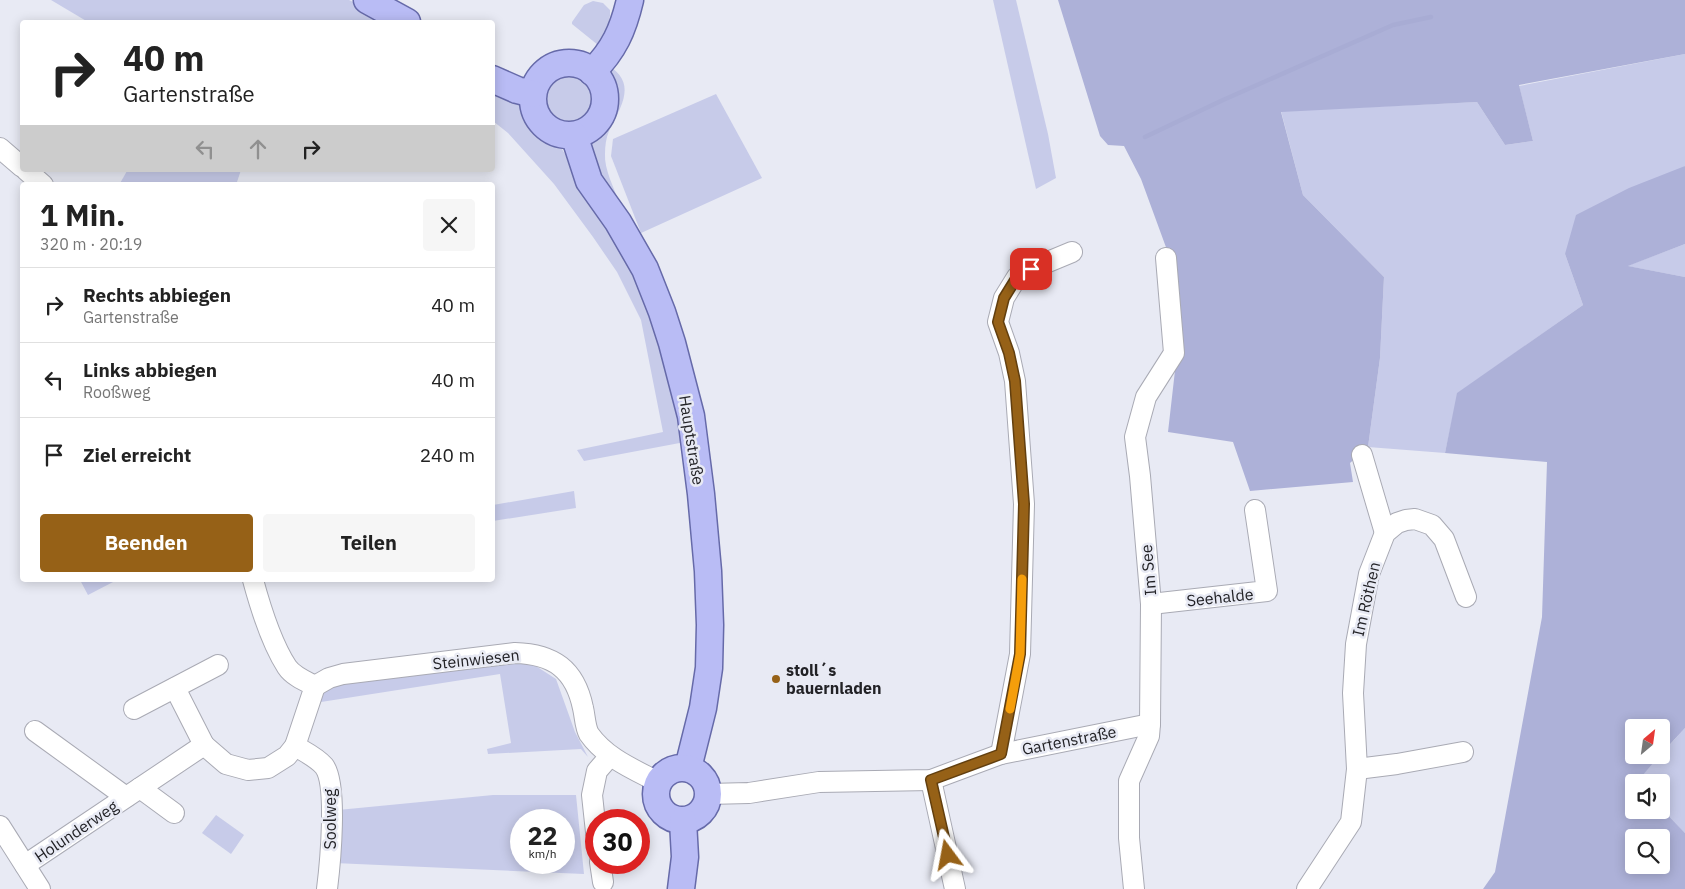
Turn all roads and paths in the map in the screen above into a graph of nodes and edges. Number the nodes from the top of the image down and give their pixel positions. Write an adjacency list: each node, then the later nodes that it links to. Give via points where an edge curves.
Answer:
1 (367, 0): 3 (main road)
2 (630, 0): 4 (main road, via 618,37 607,57)
3 (403, 20)
4 (592, 72): 6 (main road, via 577,65 561,64 542,76); 7 (main road, via 604,92 602,115 595,125)
5 (495, 80): 6 (main road)
6 (534, 94): 7 (main road, via 534,107 545,125 553,131)
7 (574, 135): 31 (main road, Hauptstraße, via 589,181 645,269 672,343 691,416 702,504 710,625 709,668 703,708)
8 (0, 148): 9 (street)
9 (20, 165)
10 (28, 172): 11 (street)
11 (40, 182)
12 (1072, 252): 29 (street, via 1017,277 1004,298 998,322 1015,381 1024,504 1020,654)
13 (1166, 258): 19 (street, Im See, via 1174,353 1146,397 1135,437)
14 (1362, 455): 16 (street)
15 (1256, 510): 19 (street, Seehalde, via 1267,591)
16 (1385, 533): 18 (street, via 1406,520 1415,519 1432,526 1444,539); 32 (street, Im Röthen, via 1369,574 1356,644 1353,693)
17 (254, 582): 21 (street, via 266,621 287,668)
18 (1466, 597)
19 (1151, 604): 24 (street, Im See)
20 (218, 665): 22 (street)
21 (315, 686): 27 (street); 30 (street, Steinwiesen, via 343,674 533,653 562,666 572,678 588,731)
22 (175, 688): 23 (street); 26 (street)
23 (134, 709)
24 (1150, 724): 29 (street, Gartenstraße); 49 (street, Im See, via 1149,736 1129,781 1129,838)
25 (35, 731): 35 (street, Holunderweg)
26 (204, 745): 27 (street, via 226,764 248,770 268,768 287,756); 35 (street, Holunderweg)
27 (295, 746): 46 (street, Soolweg, via 312,756 329,777 332,808)
28 (1463, 752): 32 (street)
29 (1001, 754): 33 (street, Gartenstraße)
30 (610, 756): 34 (street, Steinwiesen); 37 (street, via 597,771 592,794)
31 (688, 768): 34 (main road, via 674,769); 36 (main road, via 703,778)
32 (1357, 769): 44 (street, Im Röthen, via 1351,822)
33 (931, 780): 36 (street, Gartenstraße, via 819,782 749,793); 48 (street)
34 (658, 782): 39 (main road, via 658,806 670,818)
35 (133, 793): 38 (street); 41 (street, Holunderweg)
36 (708, 794): 39 (main road, via 699,814)
37 (593, 809)
38 (174, 812)
39 (683, 821): 47 (main road, via 685,857)
40 (0, 826): 41 (street, Holunderweg)
41 (25, 865): 45 (street, Holunderweg)
42 (602, 874): 43 (street)
43 (603, 882)
44 (1310, 887)
45 (40, 889)
46 (327, 889)
47 (681, 889)
48 (955, 889)
49 (1134, 889)

